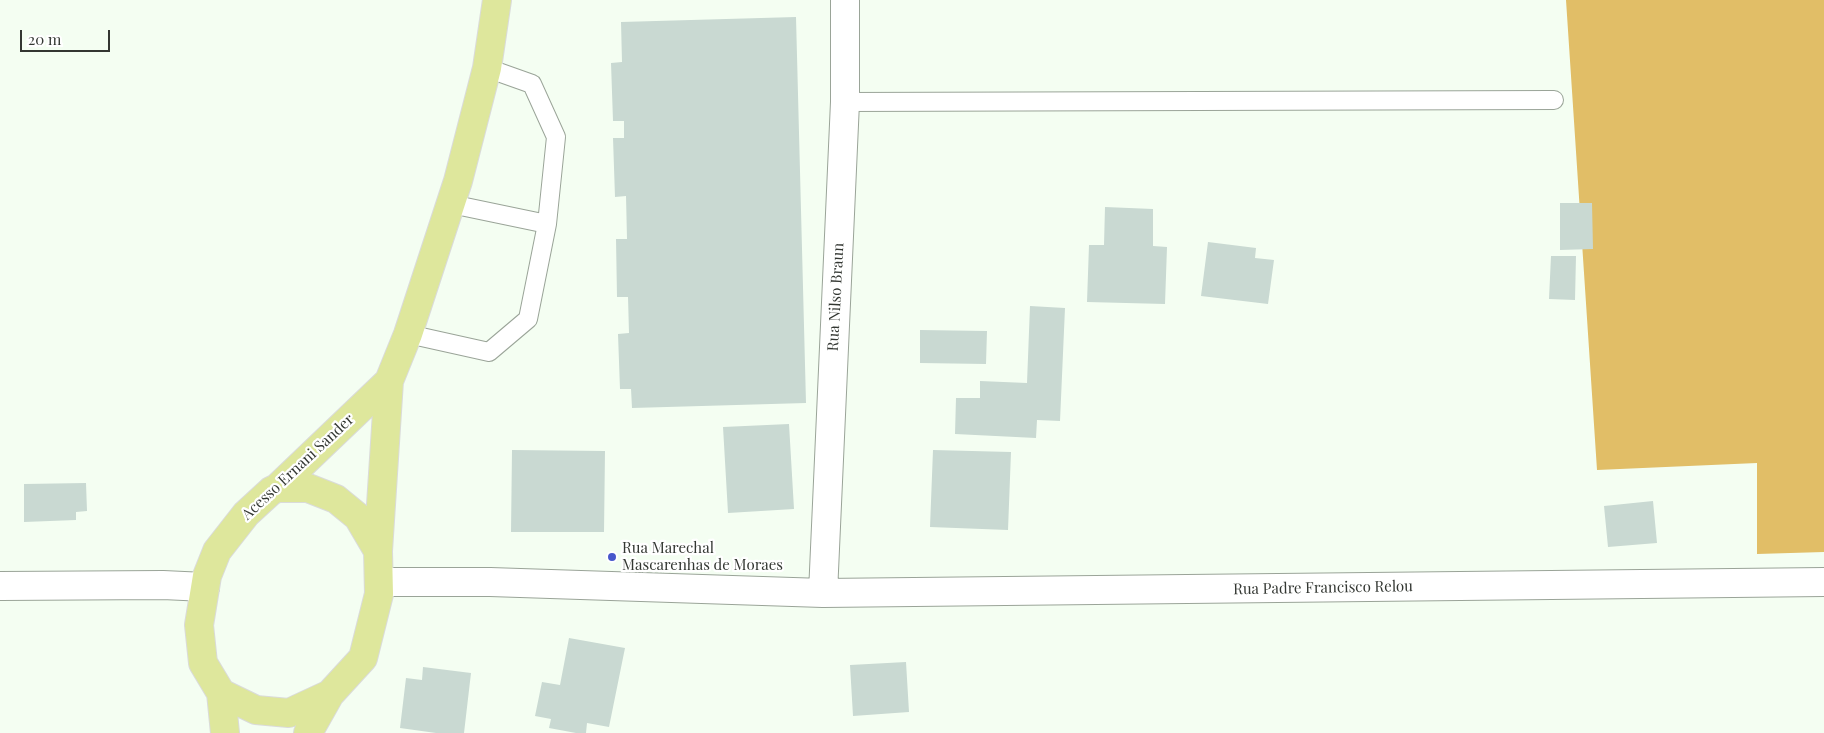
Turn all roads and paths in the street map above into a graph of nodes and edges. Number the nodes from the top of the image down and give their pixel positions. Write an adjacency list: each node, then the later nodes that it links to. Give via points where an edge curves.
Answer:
1 (497, 0): 3 (highway, Acesso Ernani Sander)
2 (845, 0): 5 (street, Rua Nilso Braun)
3 (487, 68): 6 (highway, Acesso Ernani Sander); 7 (lane, via 532,84 556,137)
4 (1554, 100): 5 (lane)
5 (845, 102): 16 (street, Rua Nilso Braun)
6 (451, 204): 7 (lane); 8 (highway, Acesso Ernani Sander)
7 (547, 224): 8 (lane, via 528,319 489,352)
8 (408, 334): 9 (highway, Acesso Ernani Sander)
9 (389, 381): 10 (highway, Acesso Ernani Sander); 11 (highway, Acesso Ernani Sander)
10 (277, 488): 11 (highway, via 308,488 336,499 358,517); 15 (highway, Acesso Ernani Sander, via 246,514 217,551)
11 (378, 551): 12 (highway, Acesso Ernani Sander)
12 (379, 582): 16 (street, via 490,582); 18 (highway, Acesso Ernani Sander, via 363,658)
13 (1824, 582): 16 (street, Rua Padre Francisco Relou)
14 (0, 586): 15 (street)
15 (205, 587): 17 (highway, Acesso Ernani Sander, via 199,625 203,663)
16 (823, 593)
17 (220, 693): 18 (highway, via 256,710 290,713); 19 (highway, Acesso Ernani Sander)
18 (330, 694): 20 (highway, Acesso Ernani Sander)
19 (225, 733)
20 (308, 733)

